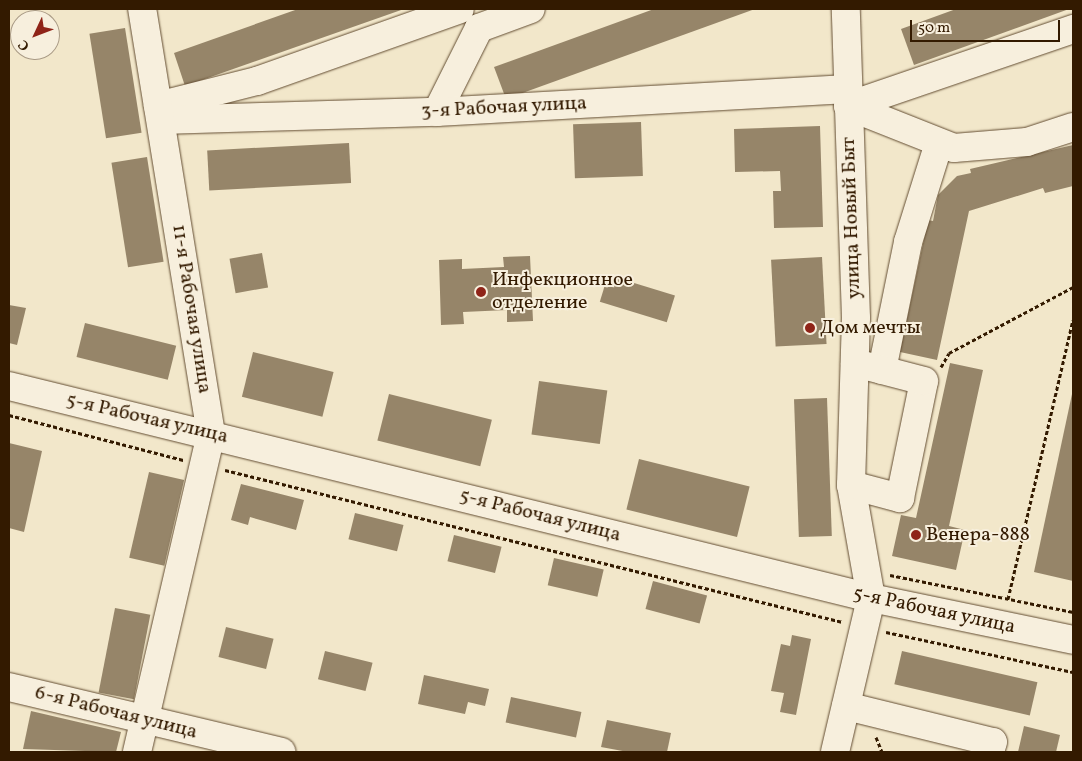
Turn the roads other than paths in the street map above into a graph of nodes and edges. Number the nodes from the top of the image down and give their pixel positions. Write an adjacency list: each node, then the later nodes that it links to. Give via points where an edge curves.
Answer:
1 (142, 9): 8 (street, 11-я Рабочая улица)
2 (460, 9): 8 (street)
3 (846, 9): 6 (street, улица Новый Быт)
4 (524, 10): 7 (street, via 479,28)
5 (1073, 29): 6 (street)
6 (847, 98): 7 (street, 3-я Рабочая улица); 10 (street); 11 (street, улица Новый Быт)
7 (437, 112): 8 (street, 3-я Рабочая улица)
8 (160, 113): 14 (street, 11-я Рабочая улица)
9 (1073, 127): 10 (street, via 1027,142 954,148)
10 (940, 143): 12 (street, via 908,242)
11 (855, 363): 12 (street); 15 (street, улица Новый Быт)
12 (882, 370): 15 (street, via 924,381 900,498)
13 (9, 386): 14 (street, 5-я Рабочая улица)
14 (211, 434): 16 (street, 5-я Рабочая улица); 20 (street, 11-я Рабочая улица)
15 (851, 485): 16 (street, улица Новый Быт)
16 (871, 598): 17 (street, 5-я Рабочая улица); 19 (street, улица Новый Быт)
17 (1073, 640)
18 (9, 687): 20 (street, 6-я Рабочая улица)
19 (846, 706): 23 (street, улица Новый Быт); 24 (street, via 993,742)
20 (144, 720): 21 (street, 11-я Рабочая улица); 22 (street, 6-я Рабочая улица)
21 (137, 752)
22 (281, 752)
23 (835, 752)
24 (990, 752)

